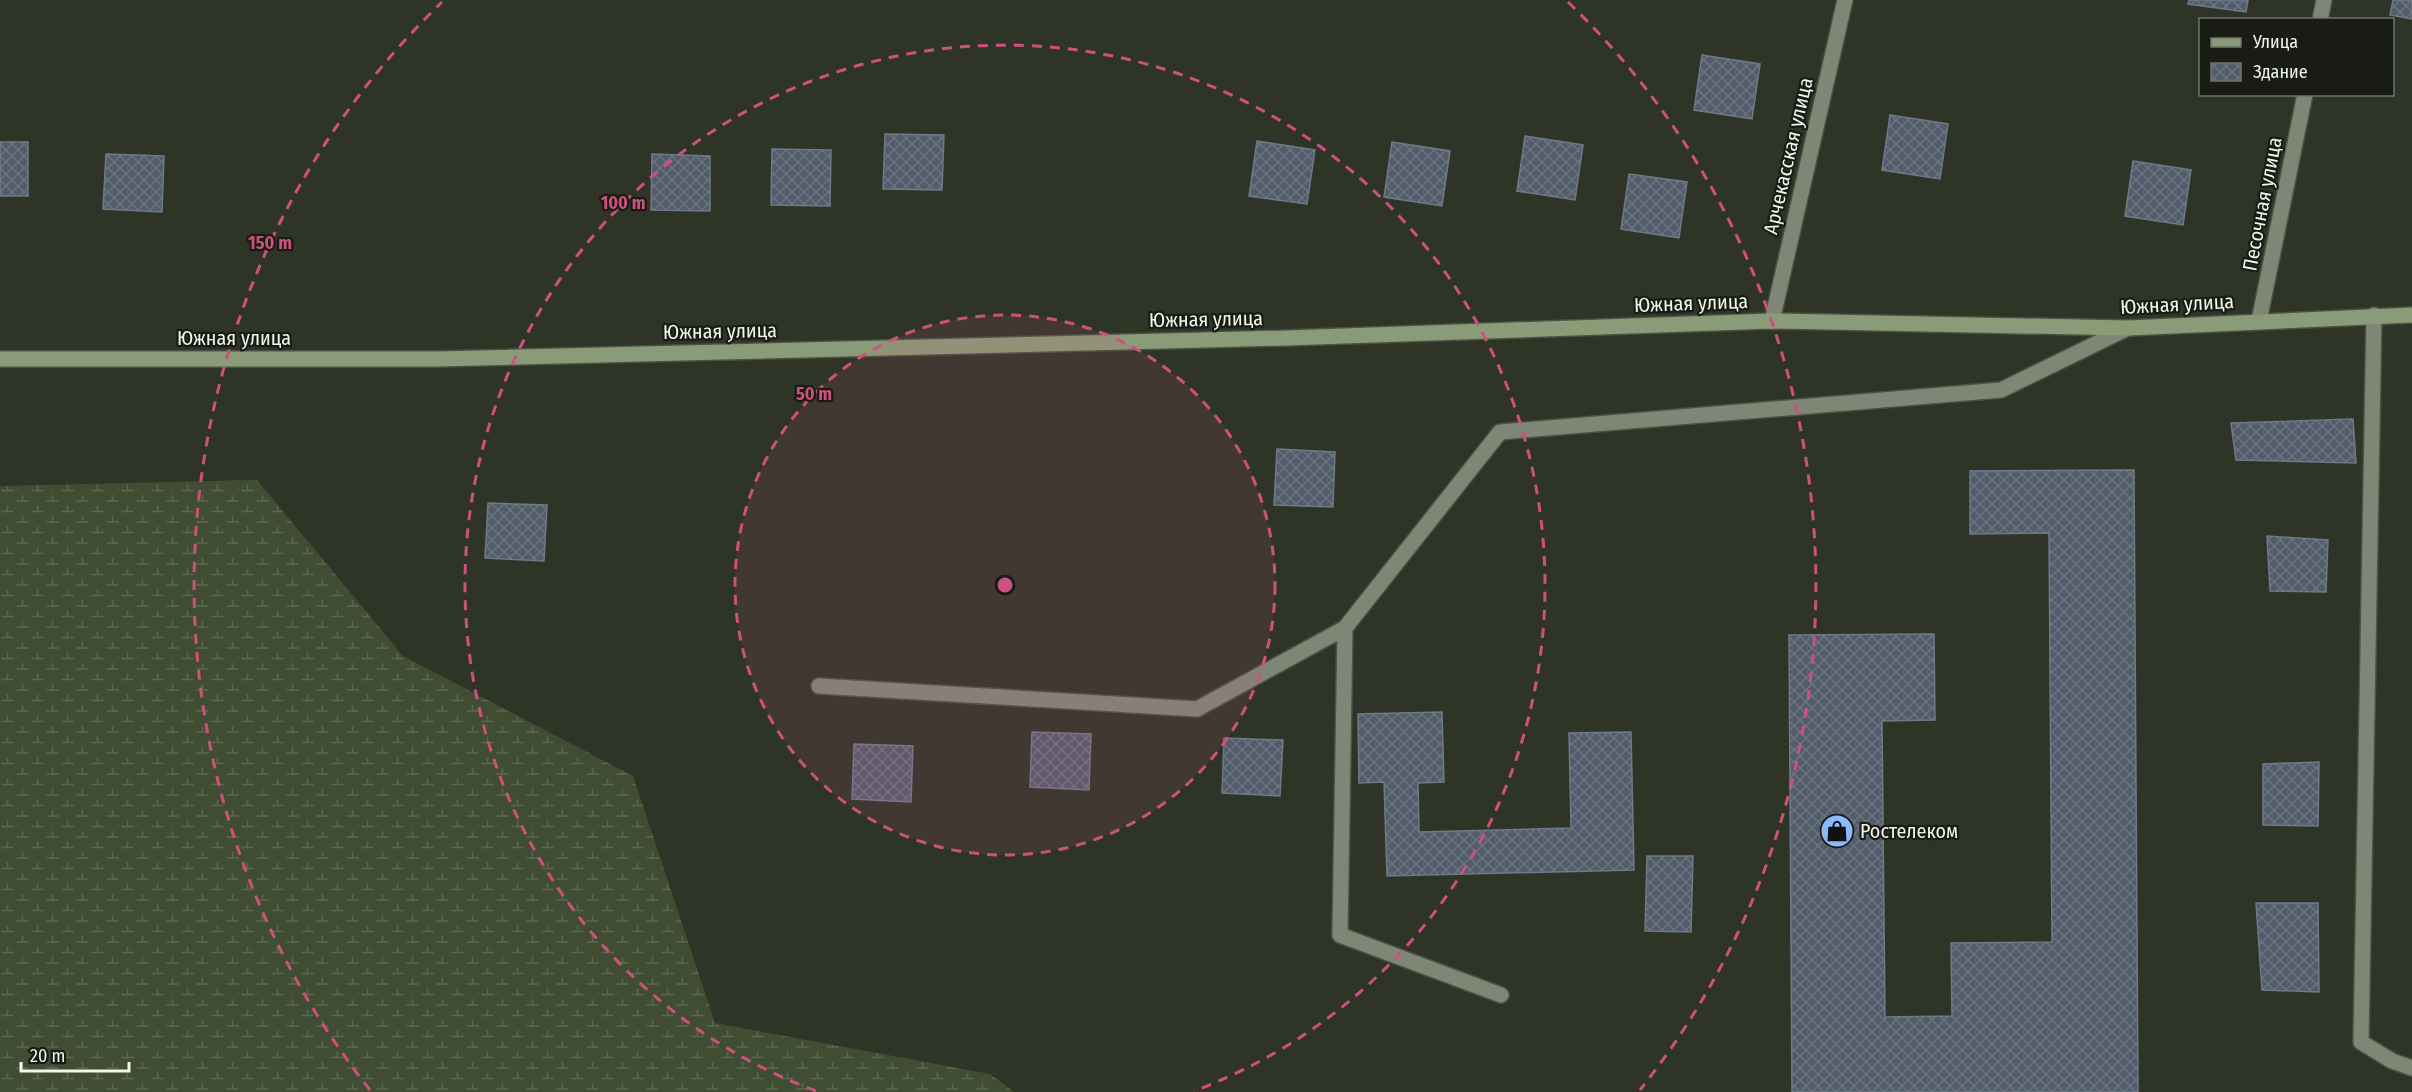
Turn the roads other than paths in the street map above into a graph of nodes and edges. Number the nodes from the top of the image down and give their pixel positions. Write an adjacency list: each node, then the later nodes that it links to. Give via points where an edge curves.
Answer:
1 (1845, 0): 7 (street, Арчекасская улица)
2 (2324, 0): 3 (street)
3 (2320, 18)
4 (2305, 96): 8 (street, Песочная улица)
5 (2374, 315): 6 (street, Южная улица); 8 (street, Южная улица); 14 (street, via 2361,1042)
6 (2412, 315)
7 (1772, 321): 9 (street, Южная улица); 10 (street, Южная улица, via 1299,338 473,358)
8 (2259, 321): 9 (street, Южная улица)
9 (2128, 328): 11 (street, via 2001,390 1500,432)
10 (0, 359)
11 (1345, 628): 12 (street, via 1197,710); 13 (street, via 1340,935)
12 (819, 686)
13 (1502, 995)
14 (2412, 1068)

